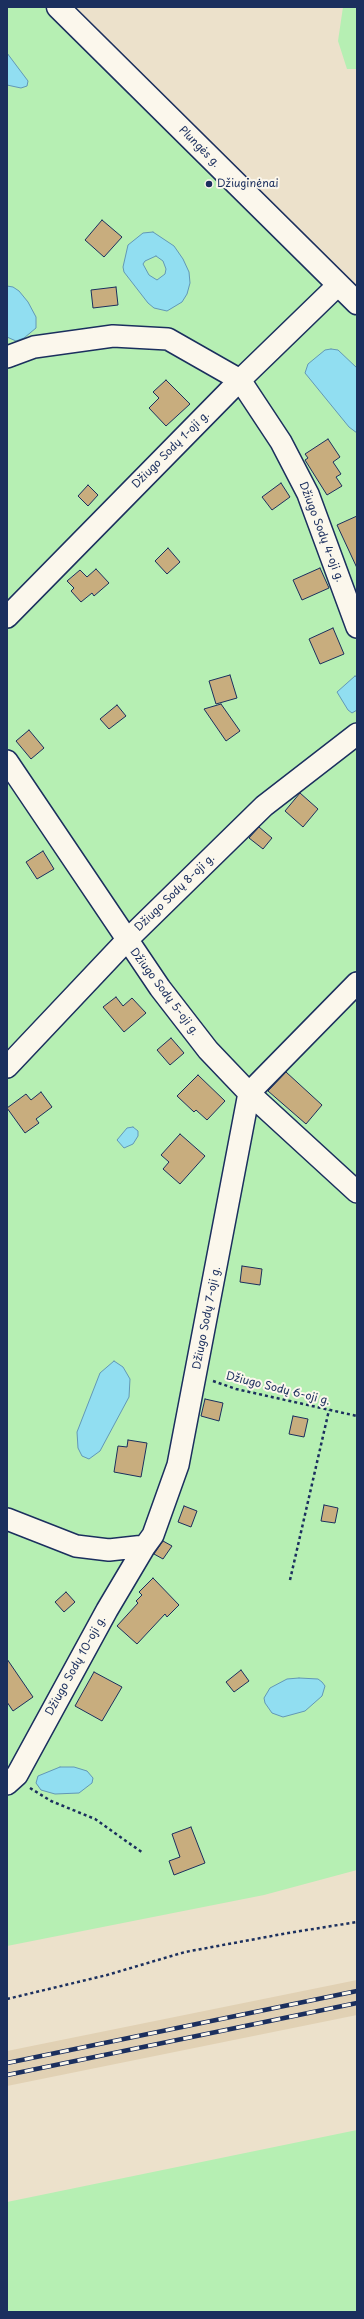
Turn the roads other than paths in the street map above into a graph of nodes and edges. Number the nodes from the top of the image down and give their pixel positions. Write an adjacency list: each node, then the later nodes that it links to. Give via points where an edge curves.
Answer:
1 (58, 7): 2 (main road, Plungės g.)
2 (338, 285): 3 (main road, Plungės g.); 5 (street, Džiugo Sodų 1-oji g.)
3 (357, 304)
4 (7, 357): 5 (street, via 34,347 113,336 168,339)
5 (240, 380): 6 (street, Džiugo Sodų 1-oji g.); 7 (street, Džiugo Sodų 4-oji g., via 281,442 308,494)
6 (7, 617)
7 (357, 627)
8 (357, 734): 10 (street, Džiugo Sodų 8-oji g., via 264,806)
9 (7, 761): 10 (street, Džiugo Sodų 5-oji g.)
10 (127, 940): 12 (street, Džiugo Sodų 8-oji g.); 13 (street, Džiugo Sodų 5-oji g., via 208,1050)
11 (357, 983): 13 (street)
12 (7, 1067)
13 (250, 1093): 14 (street, Džiugo Sodų 5-oji g.); 16 (street, Džiugo Sodų 7-oji g., via 178,1465)
14 (357, 1192)
15 (7, 1519): 16 (street, via 76,1546 109,1550)
16 (146, 1546): 17 (street, Džiugo Sodų 10-oji g., via 107,1610)
17 (12, 1780)

